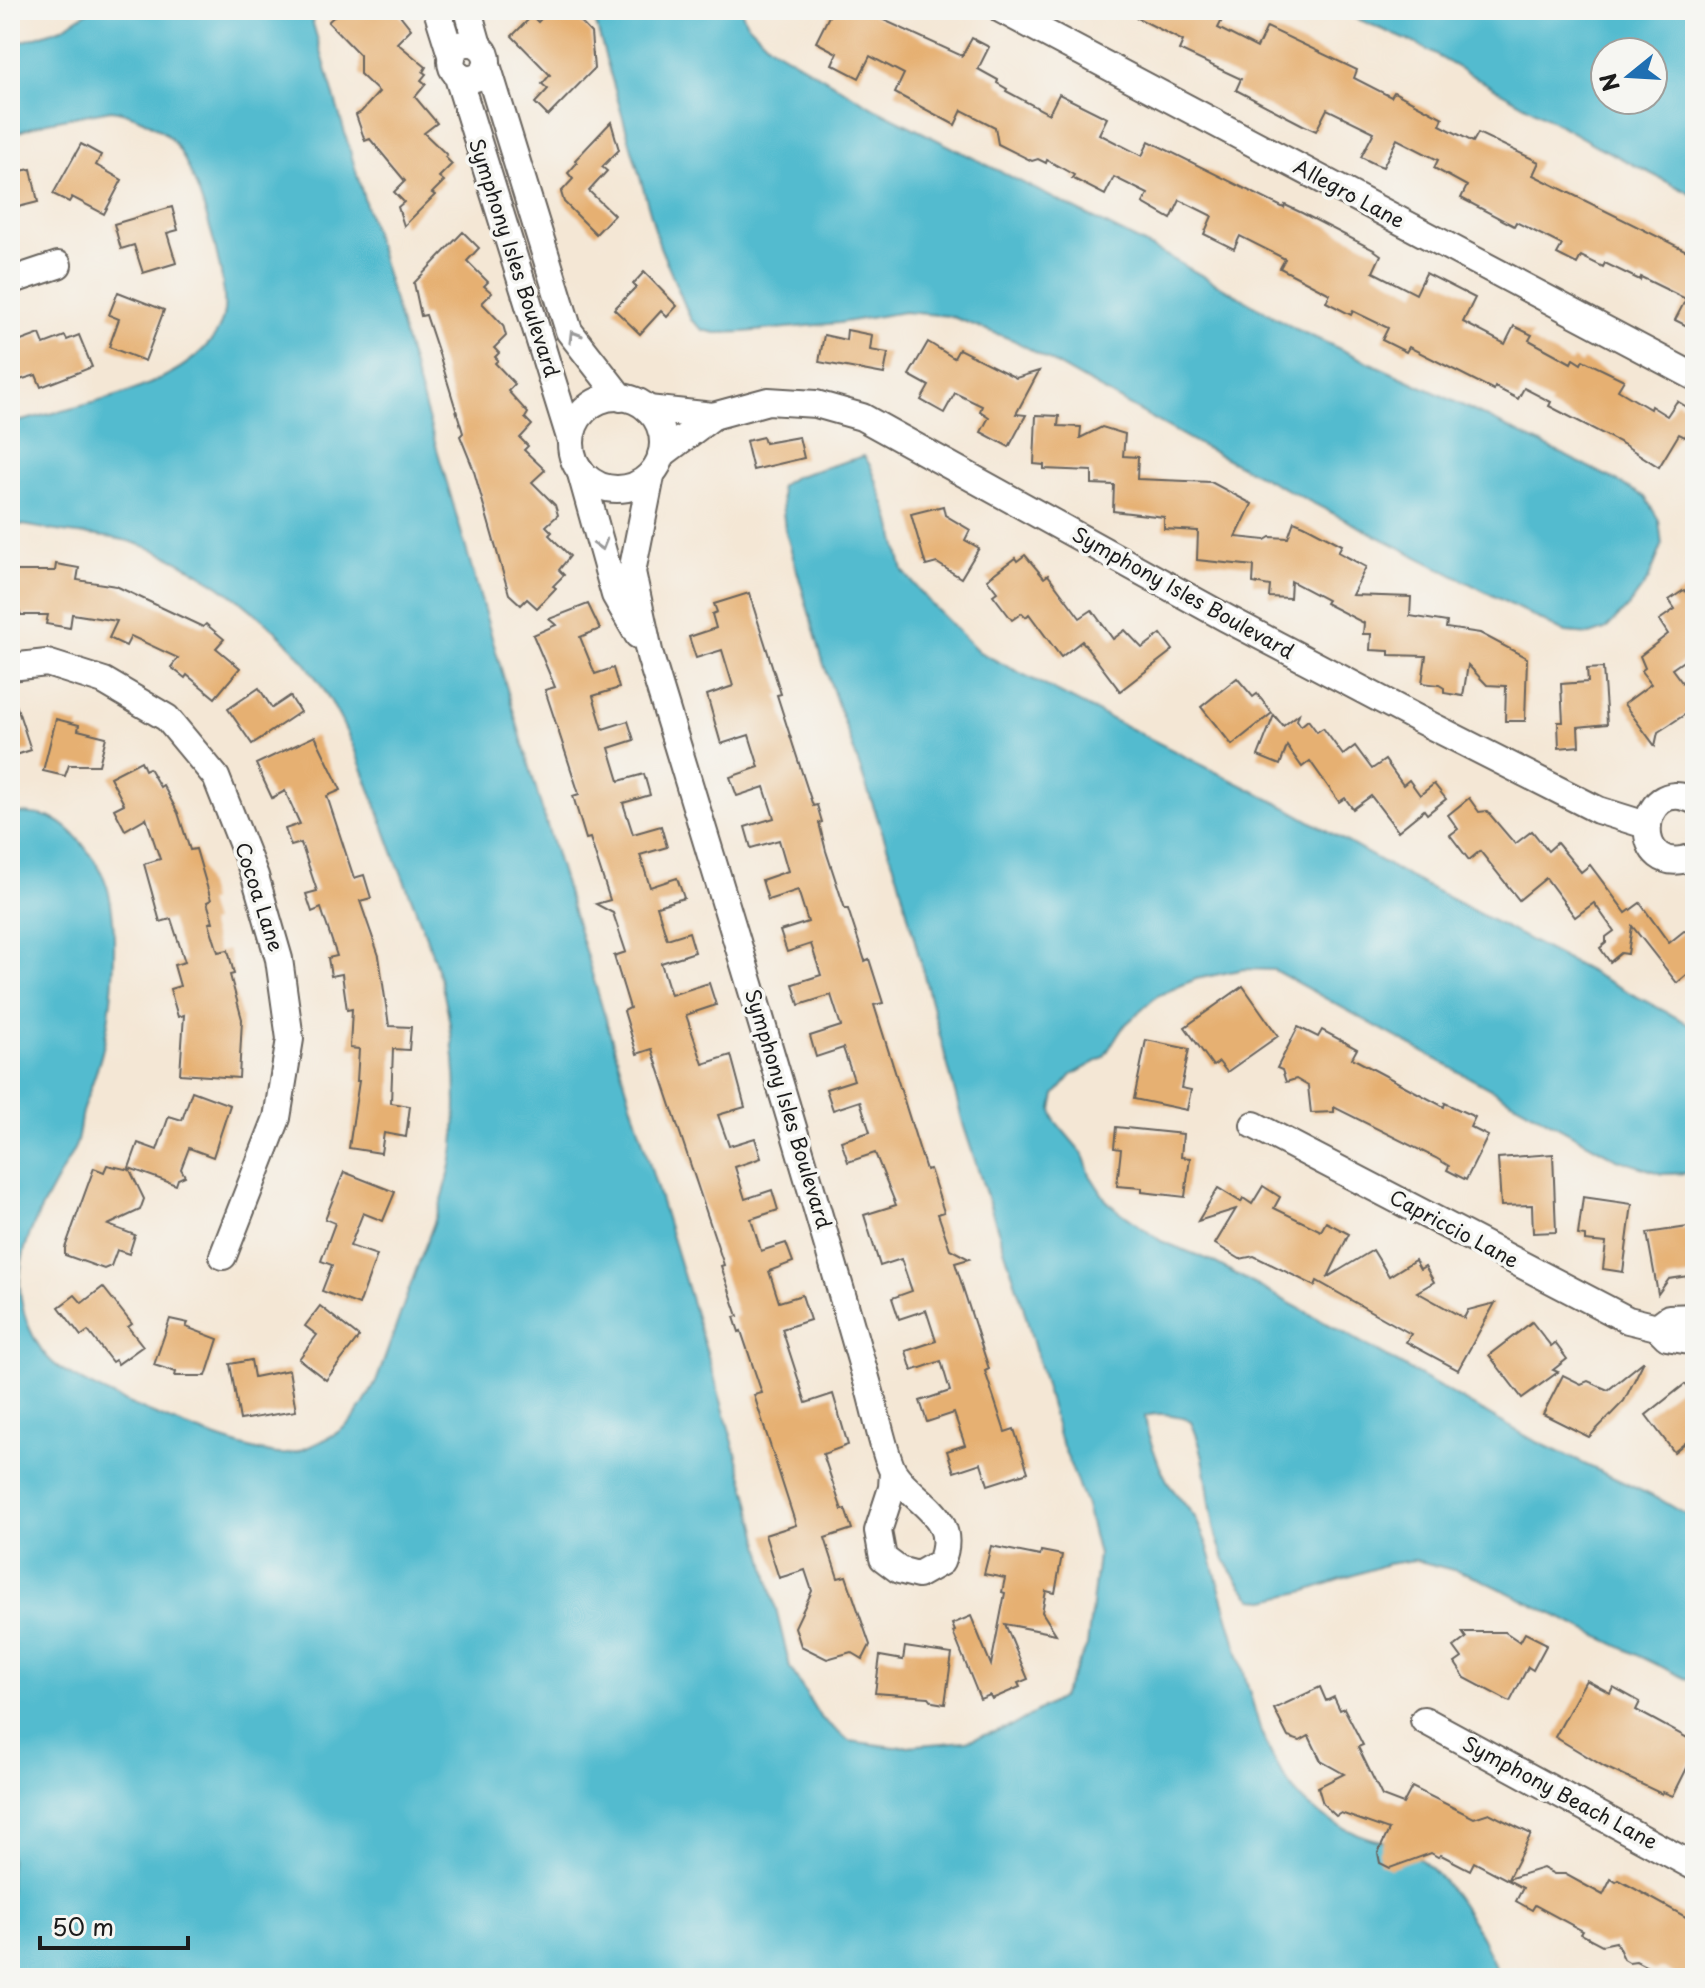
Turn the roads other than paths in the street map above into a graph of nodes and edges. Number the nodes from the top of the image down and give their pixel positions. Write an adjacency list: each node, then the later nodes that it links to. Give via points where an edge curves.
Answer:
1 (437, 10): 5 (street, Symphony Isles Boulevard)
2 (468, 10): 4 (street, Symphony Isles Boulevard)
3 (1002, 10): 8 (street, Allegro Lane)
4 (483, 55): 5 (street, via 477,77 467,79); 9 (street, Symphony Isles Boulevard, one-way to 4, via 569,331)
5 (454, 66): 12 (street, Symphony Isles Boulevard)
6 (58, 265): 7 (street)
7 (10, 281)
8 (1695, 377)
9 (621, 398): 10 (street, Symphony Isles Boulevard); 12 (street, via 593,404 574,427)
10 (648, 409): 11 (street, Symphony Isles Boulevard); 13 (street, Symphony Isles Boulevard, via 661,430)
11 (713, 416): 13 (street, Symphony Isles Boulevard); 18 (street, Symphony Isles Boulevard, via 768,401 816,404 862,417 1420,720 1598,810)
12 (571, 441): 14 (street, Symphony Isles Boulevard)
13 (656, 466): 14 (street, Symphony Isles Boulevard, via 633,487 618,489 590,481); 15 (street, Symphony Isles Boulevard, via 632,572)
14 (580, 470): 15 (street, Symphony Isles Boulevard, one-way to 15, via 615,595)
15 (650, 656): 25 (street, Symphony Isles Boulevard, via 808,1171)
16 (10, 667): 21 (street, Cocoa Lane, via 47,663 89,676 167,718 216,777 255,876 279,959 290,1039 277,1118)
17 (1694, 799): 18 (street, via 1661,801)
18 (1646, 825): 19 (street, via 1650,844 1664,858)
19 (1695, 856)
20 (1254, 1125): 23 (street, Capriccio Lane, via 1628,1320)
21 (223, 1256)
22 (1695, 1317): 23 (street, via 1669,1318)
23 (1657, 1327): 24 (street, Capriccio Lane, via 1667,1337)
24 (1695, 1342)
25 (893, 1472)
26 (1424, 1720): 27 (street, Symphony Beach Lane)
27 (1695, 1867)

